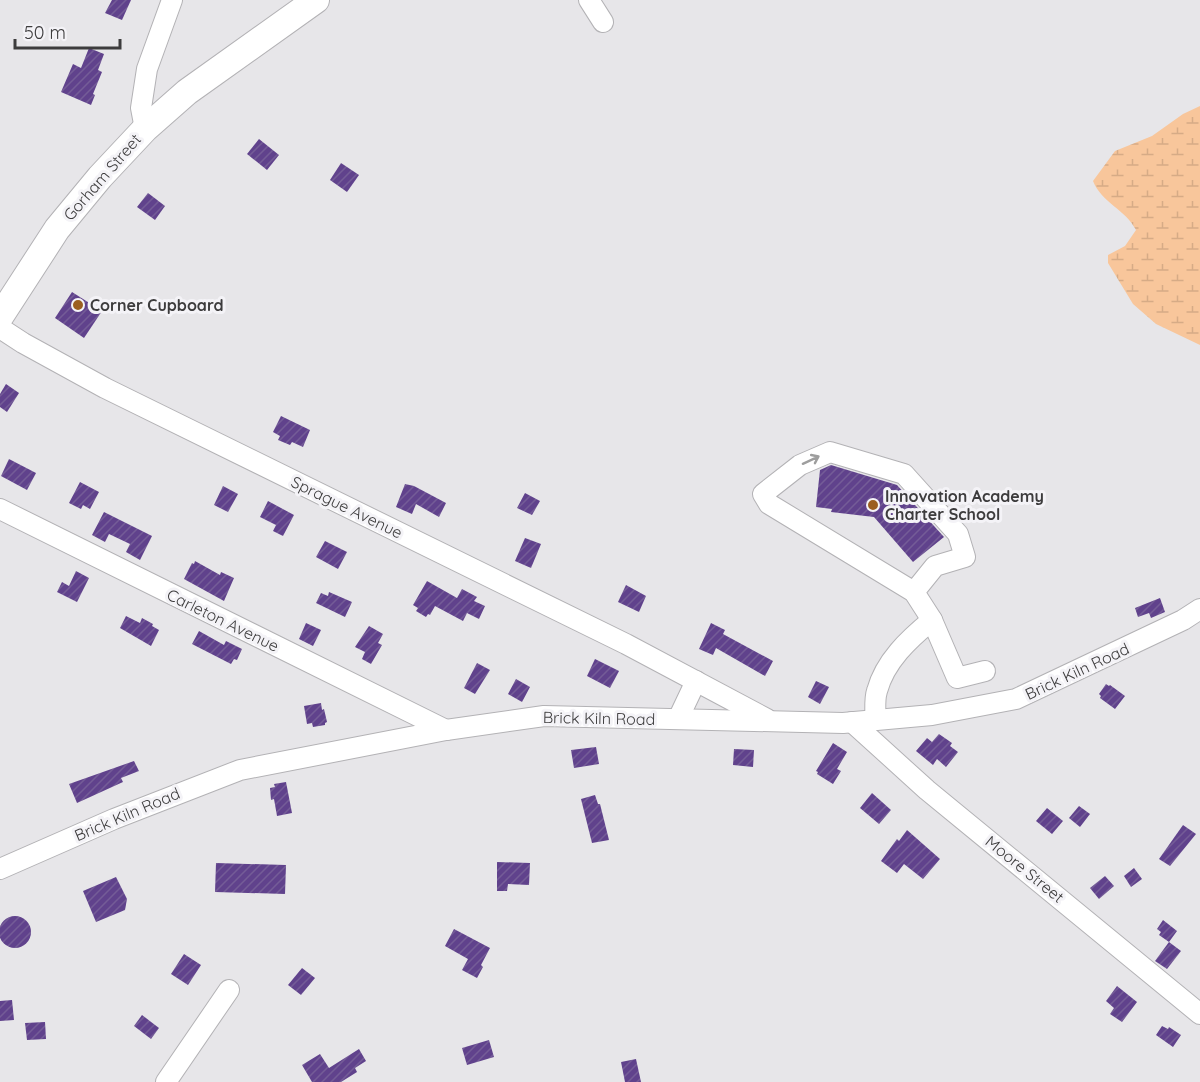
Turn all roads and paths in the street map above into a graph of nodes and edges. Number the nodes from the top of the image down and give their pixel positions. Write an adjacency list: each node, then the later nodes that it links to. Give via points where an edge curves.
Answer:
1 (172, 0): 5 (street, via 147,69 141,108)
2 (316, 0): 5 (main road, Gorham Street, via 187,92)
3 (589, 0): 4 (street)
4 (603, 22)
5 (145, 129): 6 (main road, Gorham Street, via 57,229)
6 (0, 317)
7 (0, 327): 13 (street, Sprague Avenue, via 105,388)
8 (0, 509): 18 (street, Carleton Avenue)
9 (914, 592): 9 (street, one-way to 9, via 769,504 763,494 801,465 830,452 904,474 958,534 965,557 935,566); 11 (street)
10 (1200, 609): 15 (street, Brick Kiln Road, via 1017,699 932,715)
11 (932, 620): 12 (street, via 957,678); 15 (street, via 891,661 876,692)
12 (985, 670)
13 (696, 681): 14 (street); 16 (street, Sprague Avenue)
14 (678, 719): 16 (street, Brick Kiln Road); 18 (street, Brick Kiln Road, via 544,716)
15 (875, 720): 17 (street, Brick Kiln Road)
16 (772, 722): 17 (street, Brick Kiln Road)
17 (852, 722): 21 (street, Moore Street, via 927,790)
18 (446, 730): 19 (street, Brick Kiln Road, via 240,770)
19 (0, 869)
20 (229, 990): 22 (street)
21 (1200, 1014)
22 (166, 1082)

